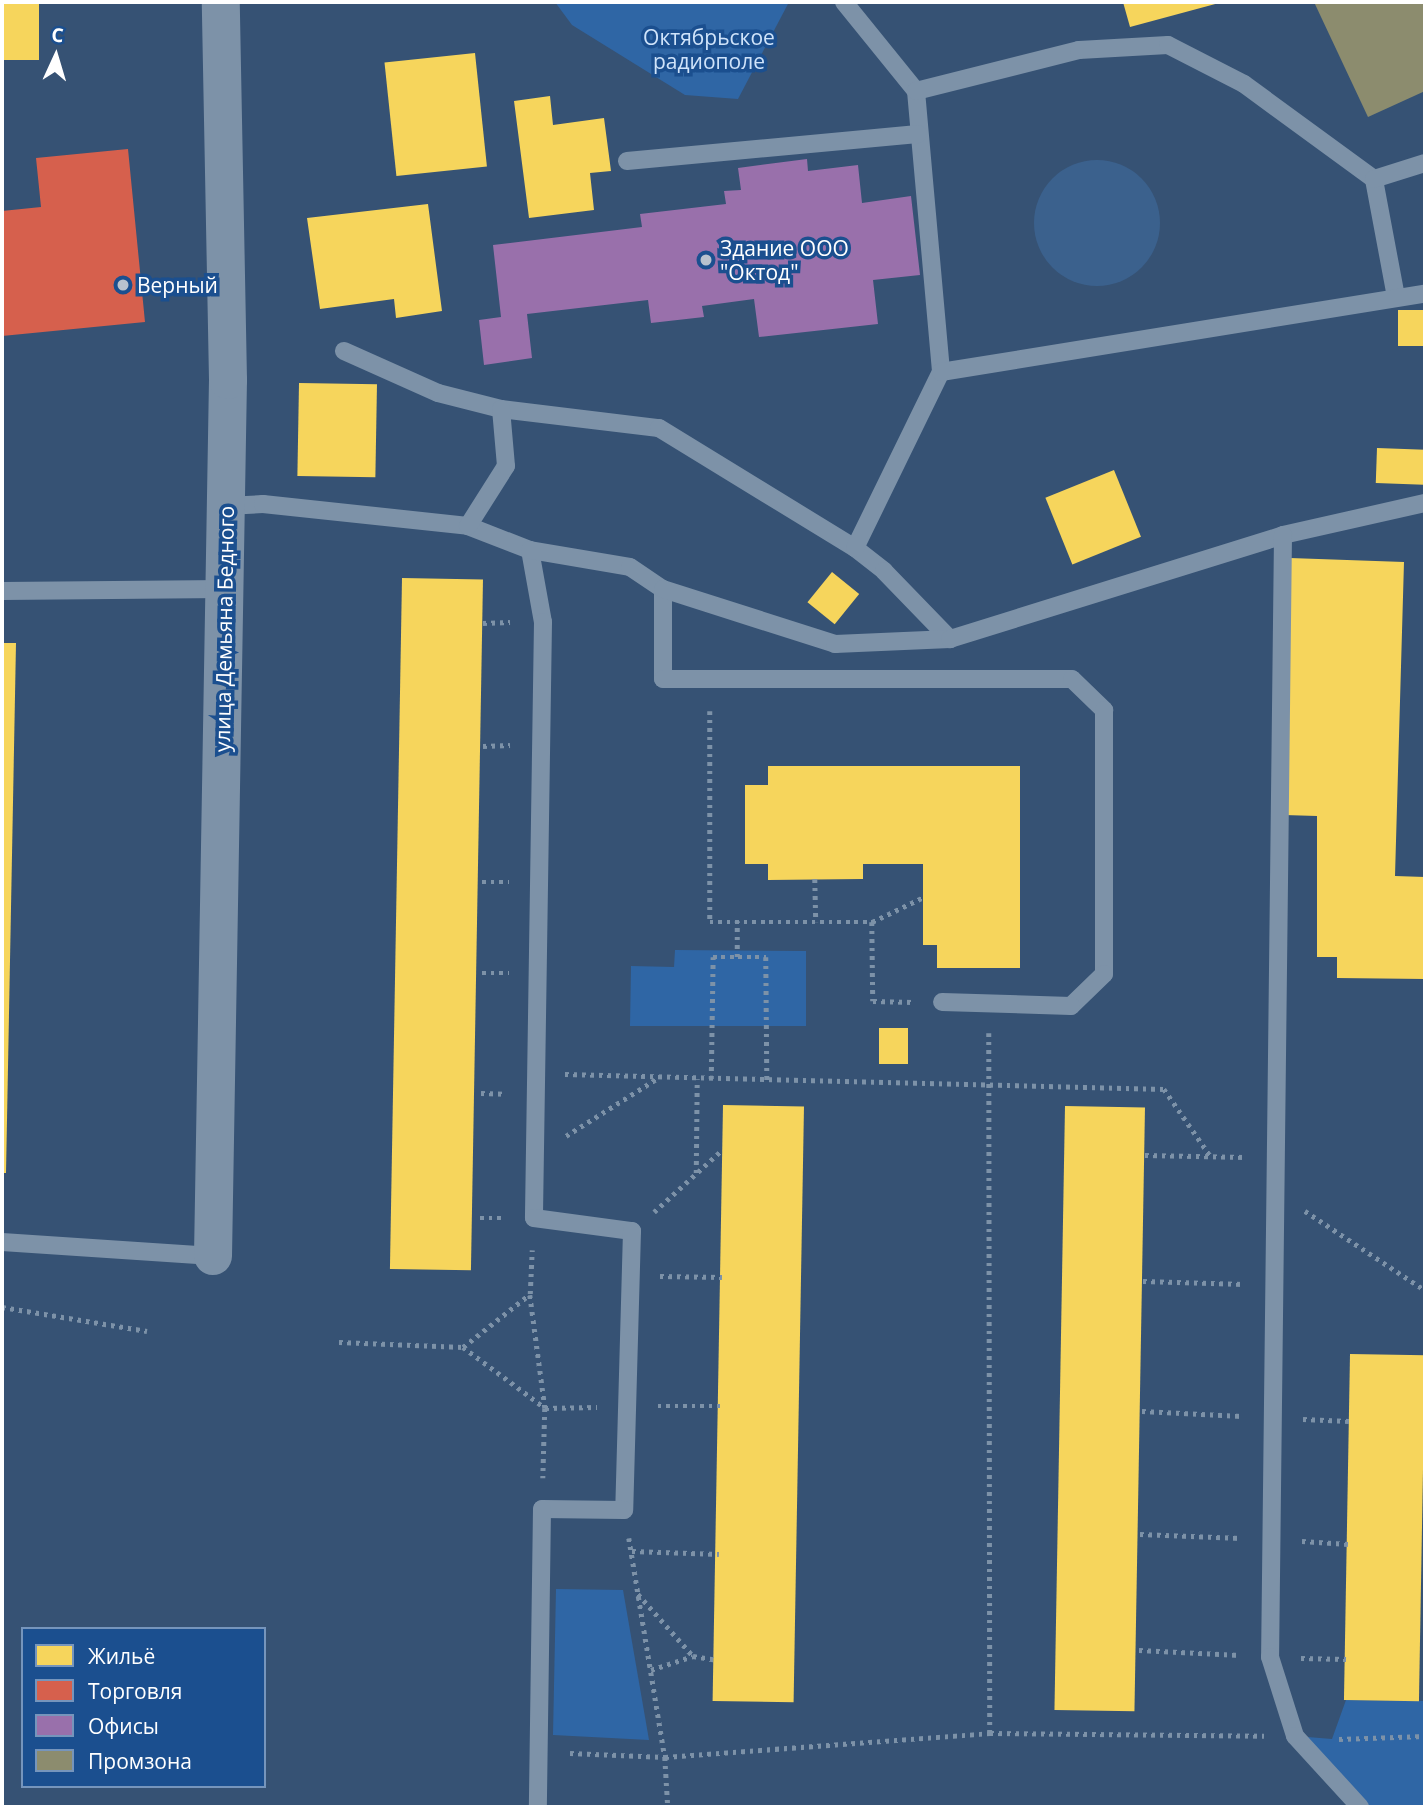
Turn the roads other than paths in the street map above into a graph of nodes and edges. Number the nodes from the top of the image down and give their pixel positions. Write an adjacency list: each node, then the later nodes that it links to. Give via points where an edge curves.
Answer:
1 (221, 2): 14 (street, улица Демьяна Бедного)
2 (844, 2): 3 (lane)
3 (916, 91): 4 (lane); 7 (lane, via 1079,50 1168,45 1244,85)
4 (918, 134): 5 (lane); 11 (lane)
5 (626, 161)
6 (1425, 163): 7 (lane)
7 (1374, 179): 9 (lane)
8 (1425, 294): 9 (lane)
9 (1396, 297): 11 (lane)
10 (344, 351): 12 (lane, via 438,393)
11 (941, 372): 17 (lane)
12 (501, 409): 15 (lane, via 506,466); 17 (lane, via 659,428)
13 (1425, 503): 16 (lane)
14 (226, 506): 15 (lane, via 263,504); 19 (street, улица Демьяна Бедного)
15 (468, 526): 18 (lane)
16 (1283, 535): 22 (lane); 27 (lane, via 1270,1657 1294,1736)
17 (855, 548): 22 (lane)
18 (530, 550): 20 (lane, via 630,567); 26 (lane, via 543,622 534,1218 632,1231 624,1510 542,1509)
19 (223, 589): 21 (lane); 25 (street, улица Демьяна Бедного)
20 (663, 589): 22 (lane, via 835,644); 23 (lane, via 663,679 1072,679 1104,710 1104,974 1071,1006)
21 (2, 591)
22 (950, 639)
23 (942, 1002)
24 (2, 1242): 25 (lane)
25 (213, 1256)
26 (538, 1807)
27 (1360, 1807)

